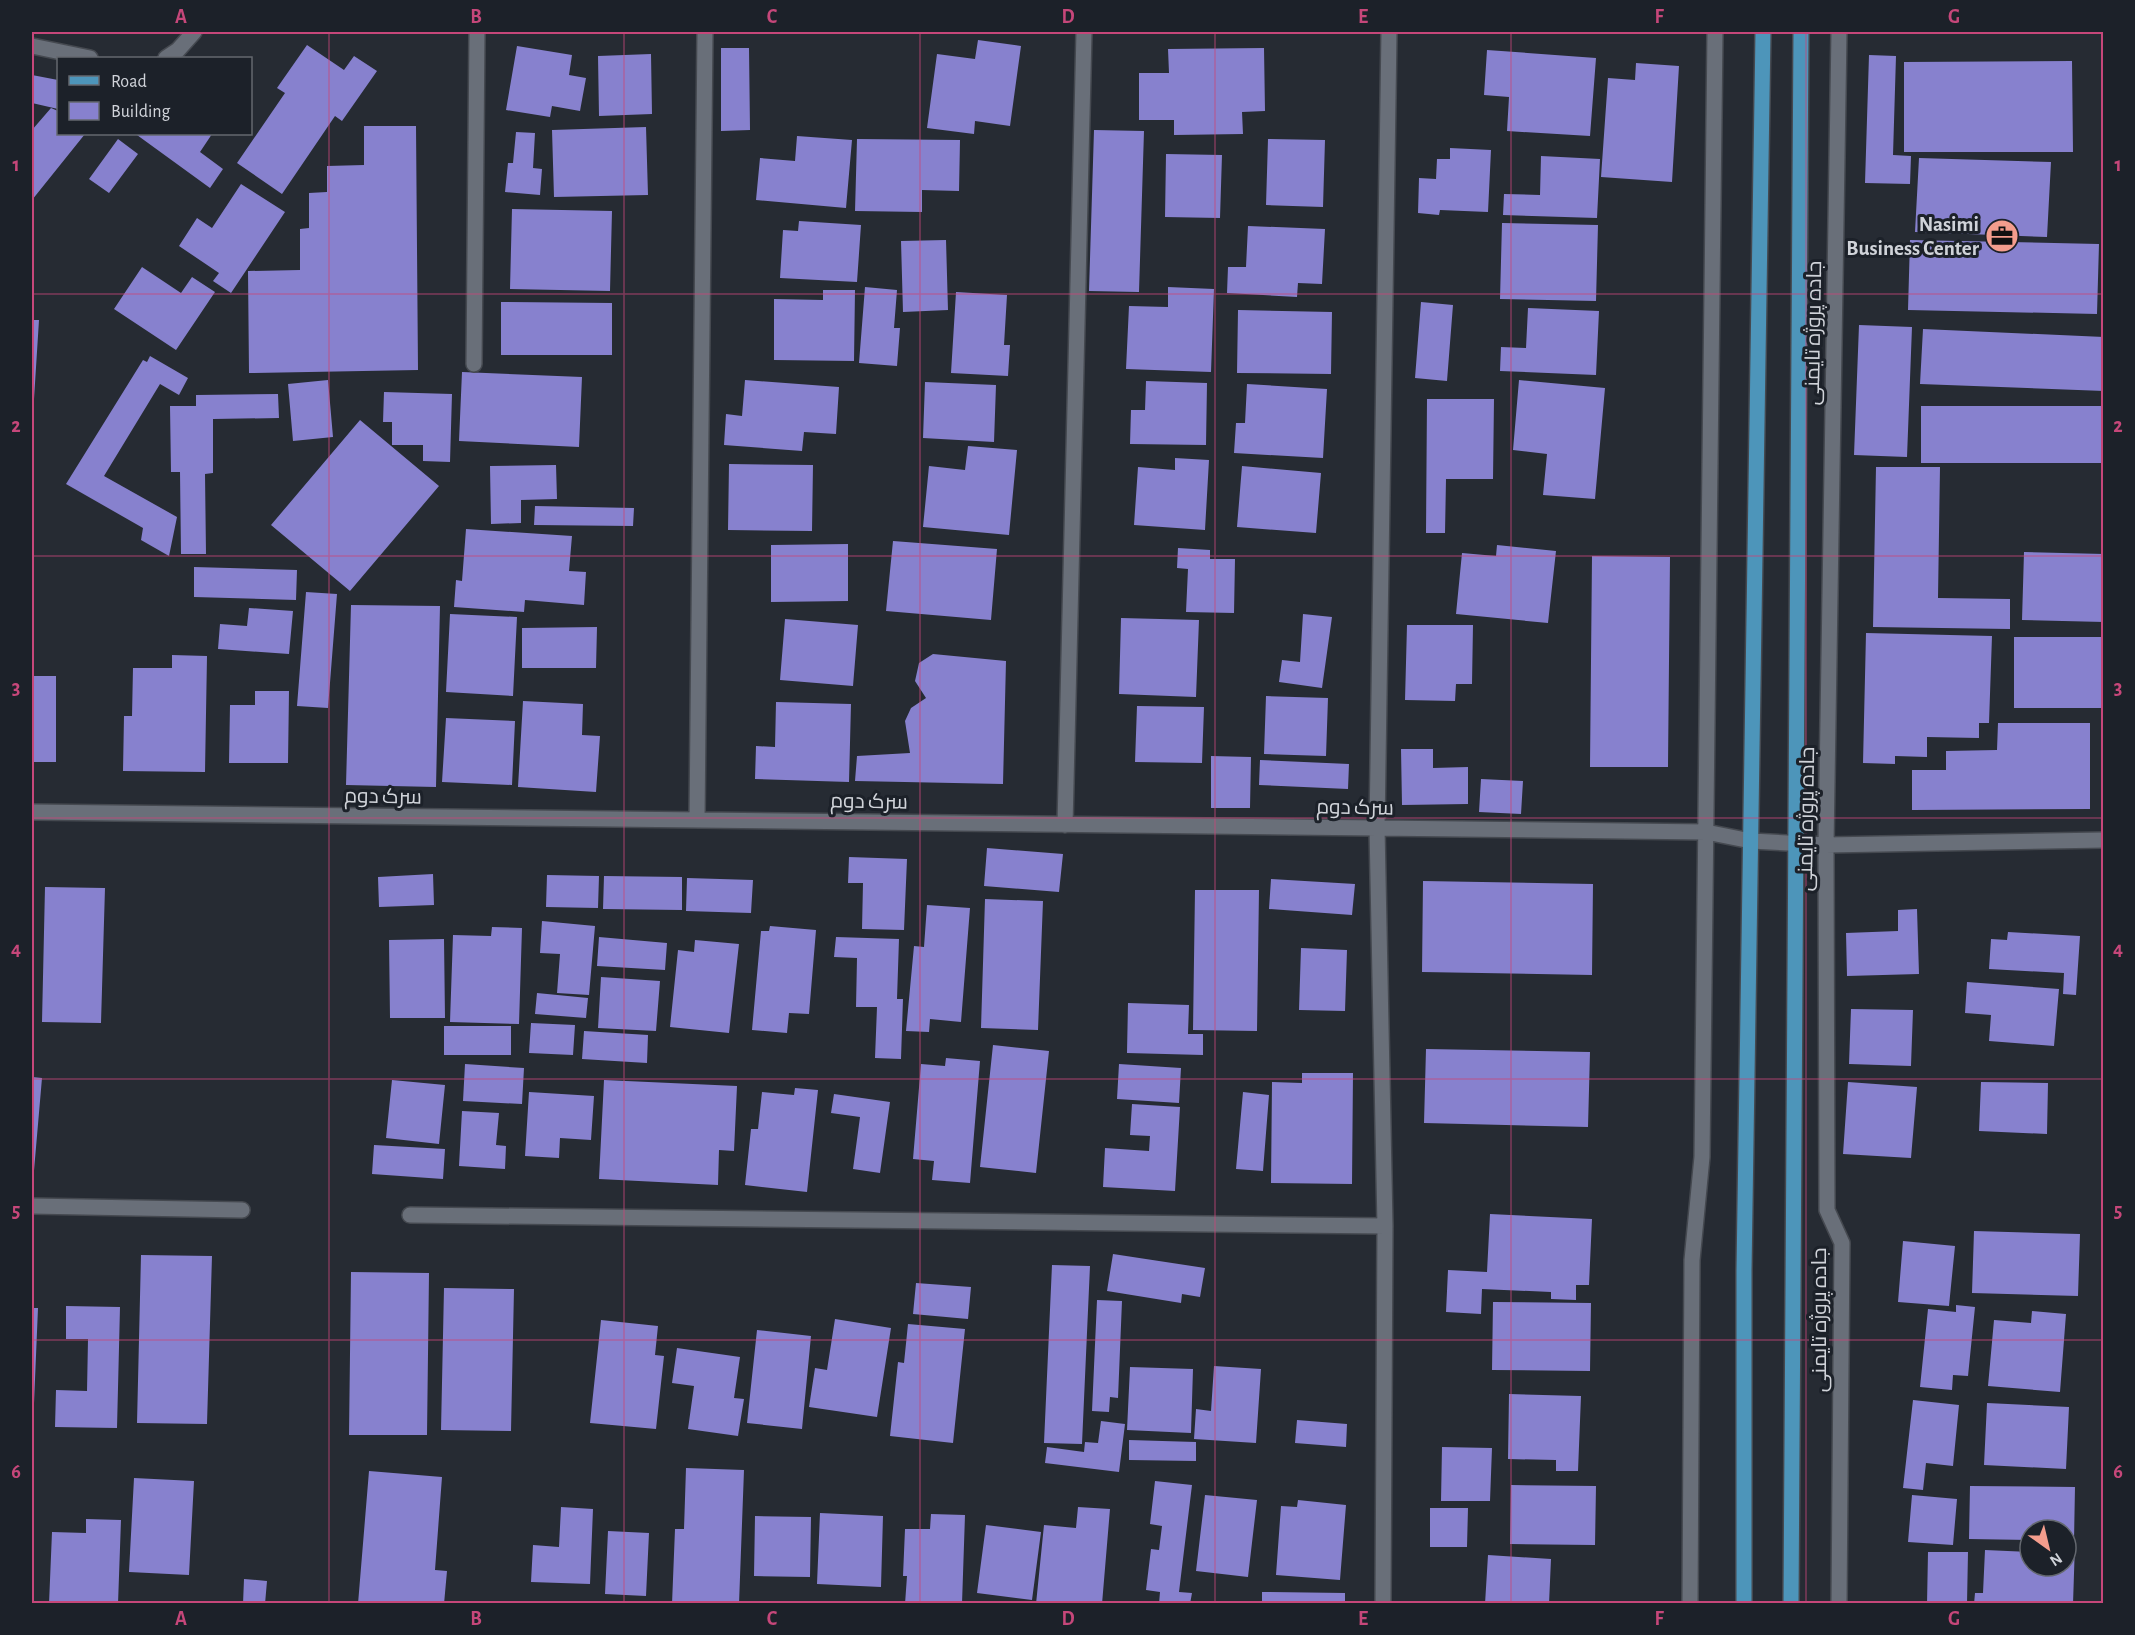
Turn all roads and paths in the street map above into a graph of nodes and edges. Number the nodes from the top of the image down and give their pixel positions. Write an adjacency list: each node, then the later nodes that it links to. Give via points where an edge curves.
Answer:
1 (194, 32): 12 (street)
2 (477, 32): 13 (street)
3 (705, 32): 15 (street)
4 (1084, 32): 16 (street)
5 (1389, 32): 17 (street)
6 (1715, 32): 18 (street)
7 (1763, 32): 20 (main road)
8 (1801, 32): 21 (main road, جاده پروژه تایمنی)
9 (1839, 32): 22 (street, جاده پروژه تایمنی)
10 (32, 46): 11 (street)
11 (85, 57)
12 (168, 57)
13 (474, 364)
14 (32, 812): 15 (street, سرک دوم)
15 (697, 820): 16 (street, سرک دوم)
16 (1065, 825): 17 (street, سرک دوم)
17 (1377, 828): 18 (street, سرک دوم); 26 (street)
18 (1706, 832): 20 (street, سرک دوم); 28 (street, via 1702,1157 1692,1260)
19 (2103, 840): 22 (street, سرک دوم)
20 (1751, 841): 21 (street, سرک دوم); 29 (main road, via 1744,1271)
21 (1795, 843): 22 (street, سرک دوم); 30 (main road, جاده پروژه تایمنی)
22 (1826, 845): 31 (street, جاده پروژه تایمنی, via 1827,1210 1842,1243)
23 (32, 1206): 24 (street)
24 (242, 1210)
25 (410, 1215): 26 (street)
26 (1384, 1226): 27 (street)
27 (1383, 1604)
28 (1690, 1604)
29 (1744, 1604)
30 (1791, 1604)
31 (1839, 1604)

